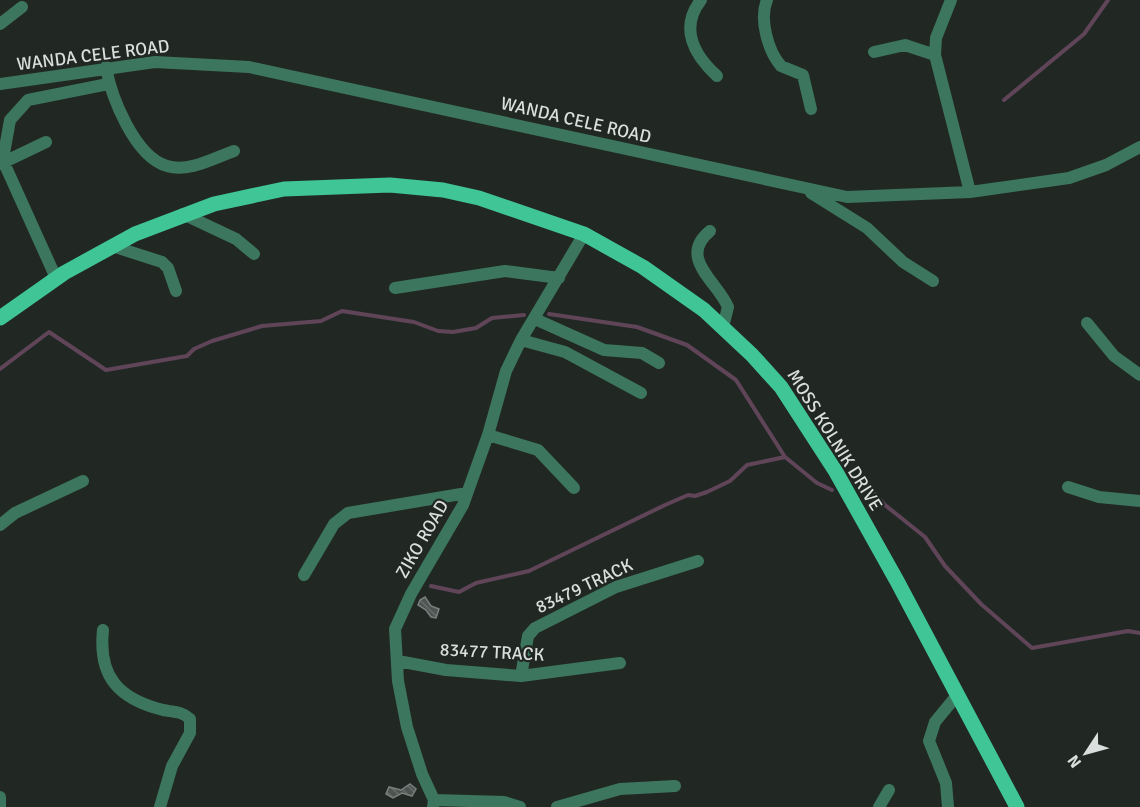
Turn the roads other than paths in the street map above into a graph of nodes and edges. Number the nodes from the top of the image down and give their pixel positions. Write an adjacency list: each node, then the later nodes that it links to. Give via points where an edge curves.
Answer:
1 (700, 0): 9 (street, via 693,11 693,49)
2 (767, 0): 12 (street, via 763,19 770,44 781,66 803,75)
3 (951, 0): 7 (street, via 936,38)
4 (22, 7): 5 (street)
5 (0, 24)
6 (874, 52): 7 (street, via 905,45)
7 (936, 55): 18 (street)
8 (106, 67): 10 (street, WANDA CELE ROAD); 11 (street); 17 (street, WANDA CELE ROAD, via 155,62 249,67)
9 (717, 76)
10 (0, 84)
11 (108, 84): 15 (street, via 127,125 146,152 160,163 168,167 191,166); 16 (street, via 28,100 10,120)
12 (811, 110)
13 (46, 142): 16 (street)
14 (1140, 147): 18 (street, WANDA CELE ROAD, via 1069,178)
15 (234, 151)
16 (2, 159): 24 (street)
17 (805, 189): 18 (street, WANDA CELE ROAD, via 846,197); 26 (street, via 867,228 903,262)
18 (970, 192)
19 (183, 214): 21 (main road, MOSS KOLNIK DRIVE, via 284,189 390,185 478,198); 22 (main road, MOSS KOLNIK DRIVE); 23 (street, via 236,239)
20 (710, 231): 32 (street, via 701,239 697,251 707,279 728,307)
21 (584, 234): 25 (street, ZIKO ROAD); 32 (main road, MOSS KOLNIK DRIVE, via 644,267)
22 (112, 246): 24 (main road, MOSS KOLNIK DRIVE); 28 (street, via 162,262)
23 (254, 254)
24 (56, 278): 29 (main road, MOSS KOLNIK DRIVE)
25 (559, 278): 27 (street, via 505,271); 30 (street, ZIKO ROAD)
26 (933, 280)
27 (395, 288)
28 (176, 291)
29 (0, 318)
30 (535, 319): 33 (street, ZIKO ROAD); 34 (street, via 604,350 642,353)
31 (1087, 323): 35 (street, via 1114,356)
32 (723, 327): 50 (main road, MOSS KOLNIK DRIVE, via 781,387 802,418)
33 (521, 340): 36 (street, via 566,352); 37 (street, ZIKO ROAD, via 506,371)
34 (659, 363)
35 (1140, 375)
36 (640, 393)
37 (488, 435): 40 (street, via 538,450); 41 (street, ZIKO ROAD)
38 (83, 481): 43 (street, via 15,513)
39 (1068, 487): 42 (street, via 1098,497)
40 (574, 488)
41 (467, 493): 45 (street, via 348,513 334,524); 47 (street, ZIKO ROAD, via 454,524 394,629)
42 (1140, 501)
43 (0, 525)
44 (698, 561): 49 (street, 83479 TRACK, via 616,587 536,628 528,636)
45 (304, 575)
46 (103, 630): 56 (street, via 101,645 117,688 143,704 185,714 190,719 190,733 172,766)
47 (398, 661): 49 (street, 83477 TRACK, via 446,670); 54 (street, ZIKO ROAD, via 407,727)
48 (620, 663): 49 (street, 83477 TRACK)
49 (521, 676)
50 (958, 694): 60 (street, via 935,722 929,741 946,783); 61 (main road, MOSS KOLNIK DRIVE)
51 (675, 786): 58 (street, via 621,789)
52 (889, 790): 59 (street)
53 (0, 797): 55 (street)
54 (434, 804): 57 (street, via 504,802)
55 (0, 807)
56 (160, 807)
57 (520, 807)
58 (558, 807)
59 (879, 807)
60 (948, 807)
61 (1017, 807)

